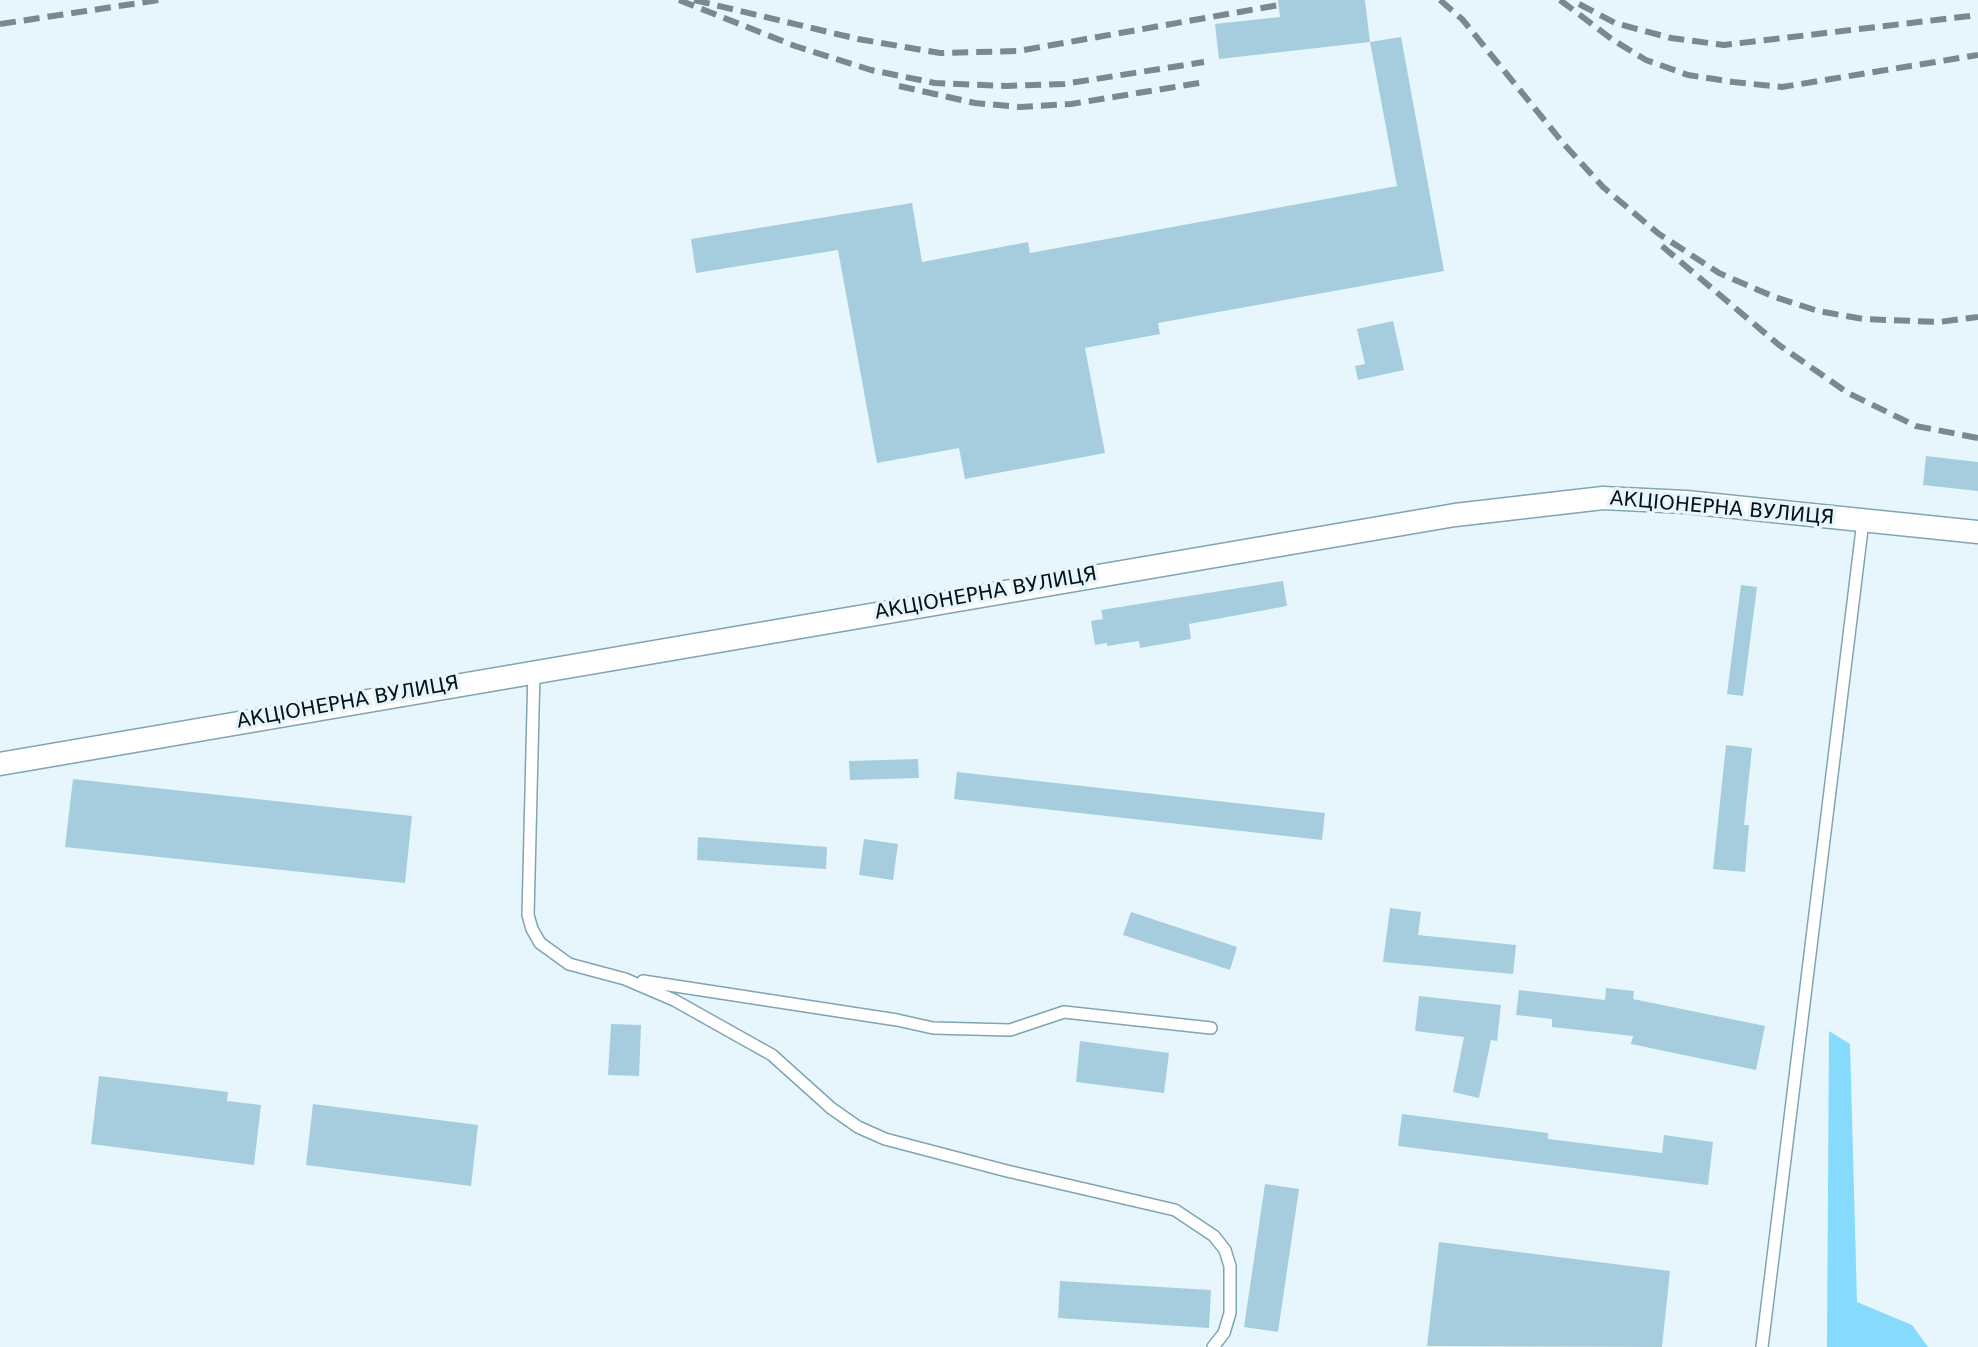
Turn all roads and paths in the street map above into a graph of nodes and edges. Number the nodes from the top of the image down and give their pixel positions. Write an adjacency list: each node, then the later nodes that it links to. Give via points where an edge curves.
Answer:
1 (1863, 521): 2 (street, АКЦІОНЕРНА ВУЛИЦЯ); 3 (street, АКЦІОНЕРНА ВУЛИЦЯ, via 1603,498 1470,513); 8 (lane)
2 (1978, 532)
3 (534, 670): 4 (street, АКЦІОНЕРНА ВУЛИЦЯ); 5 (lane, via 528,915 532,929 540,943 569,964)
4 (0, 764)
5 (625, 979): 6 (lane, via 933,1028 1010,1030 1064,1012); 7 (lane, via 772,1055 831,1108 885,1139 1175,1210 1214,1236 1230,1266 1230,1313)
6 (1211, 1028)
7 (1213, 1347)
8 (1762, 1347)

